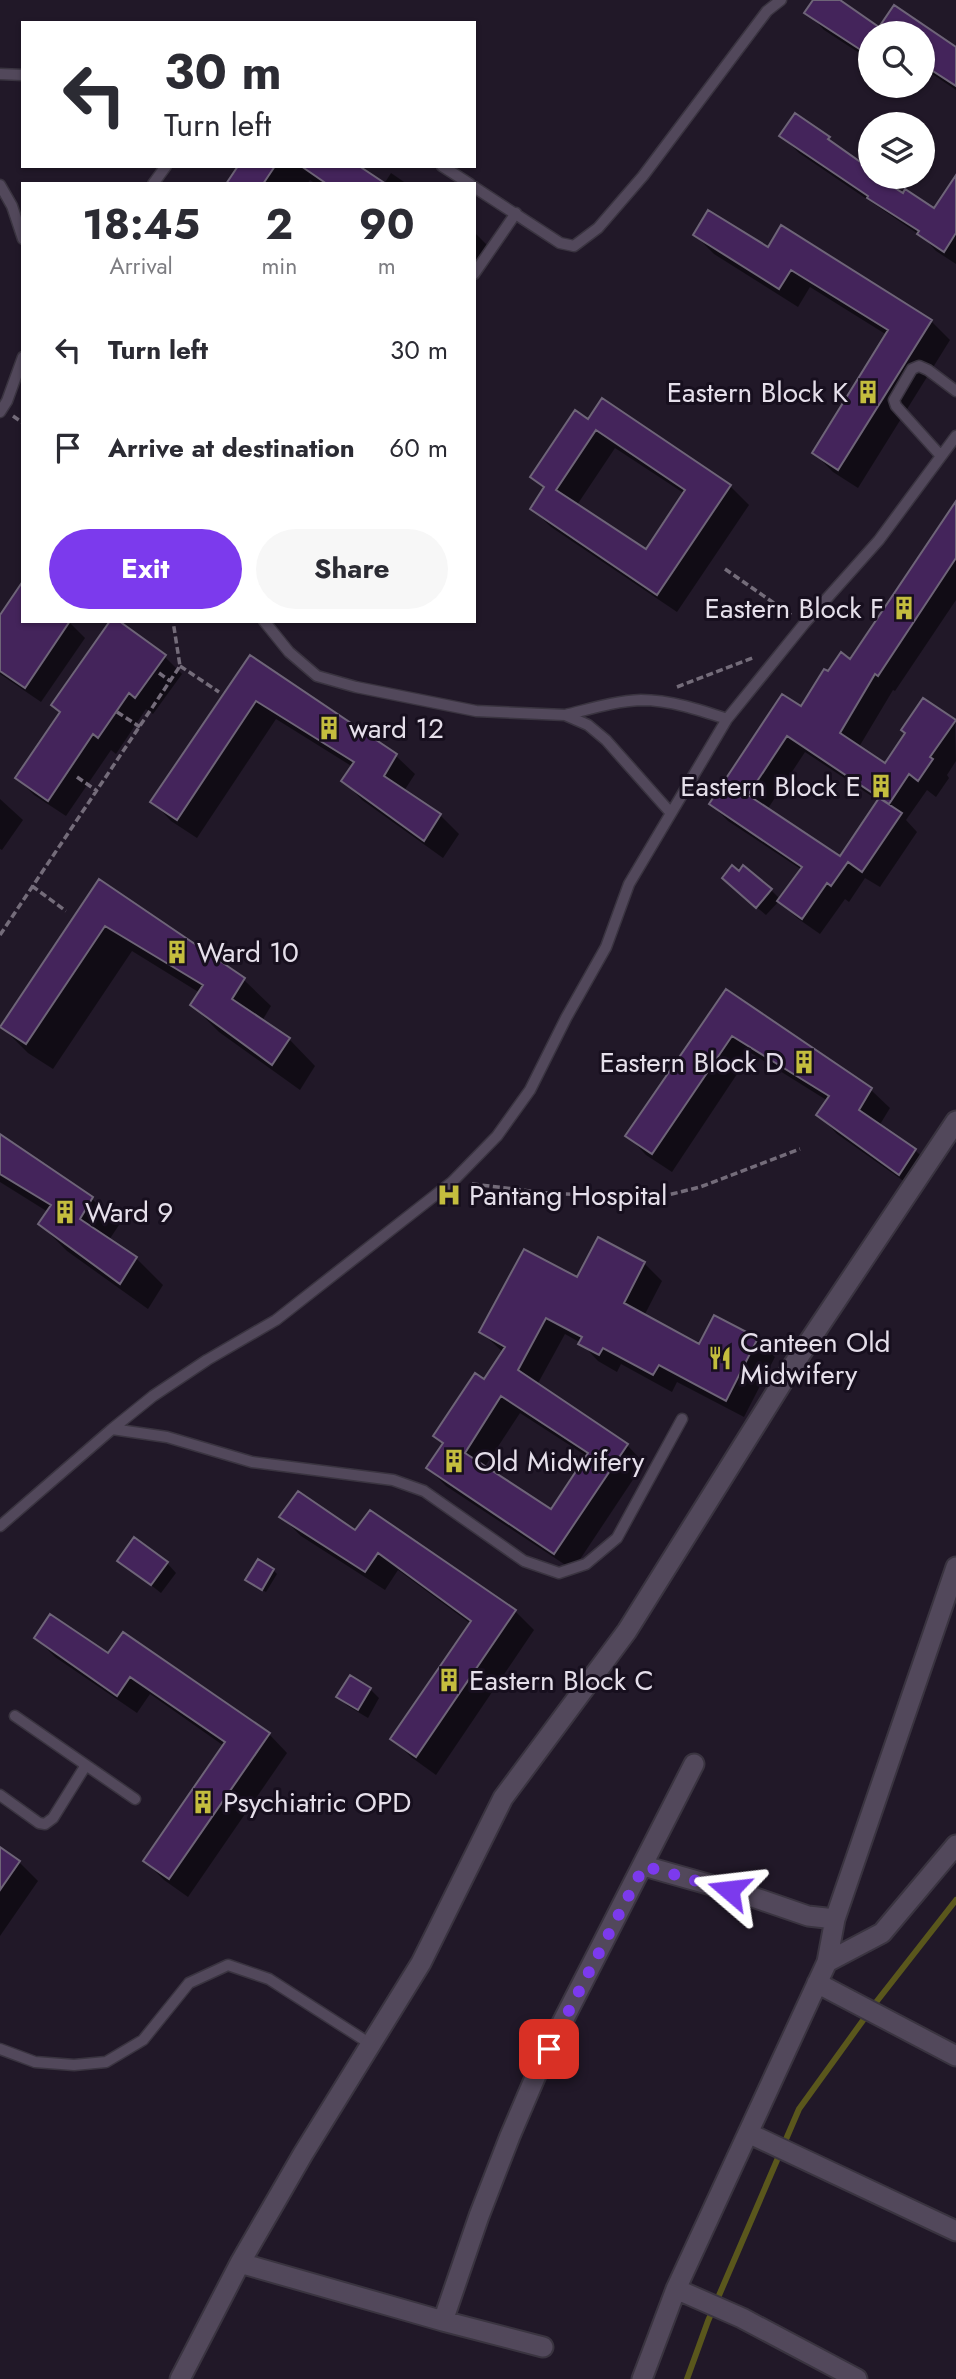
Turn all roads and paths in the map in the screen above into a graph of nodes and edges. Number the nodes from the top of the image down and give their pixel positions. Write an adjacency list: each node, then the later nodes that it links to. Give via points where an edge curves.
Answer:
1 (781, 0): 8 (lane, via 767,11 643,176 598,228 574,246 560,243)
2 (0, 74): 3 (lane)
3 (21, 75)
4 (445, 168): 5 (lane)
5 (467, 182)
6 (0, 185): 9 (lane)
7 (476, 188): 8 (lane)
8 (516, 213): 10 (lane)
9 (21, 234)
10 (476, 271)
11 (21, 362): 13 (lane)
12 (956, 391): 15 (lane, via 919,366 912,369 894,400)
13 (0, 412)
14 (956, 436): 15 (lane)
15 (941, 456): 19 (lane, via 879,540)
16 (725, 569): 19 (path)
17 (173, 623): 21 (path)
18 (266, 623): 27 (lane, via 317,676 476,711)
19 (804, 624): 20 (lane)
20 (787, 645): 25 (path); 28 (lane)
21 (180, 666): 23 (path); 24 (path)
22 (159, 673): 23 (path)
23 (170, 681): 29 (path)
24 (219, 692)
25 (643, 700): 27 (lane); 28 (lane)
26 (117, 712): 29 (path)
27 (565, 715): 32 (lane, via 606,740)
28 (727, 719): 32 (lane)
29 (140, 727): 31 (path)
30 (77, 778): 31 (path)
31 (97, 790): 33 (path)
32 (670, 812): 38 (lane, via 629,884 606,947 530,1090 497,1136)
33 (33, 886): 34 (path); 35 (path)
34 (66, 911)
35 (0, 935)
36 (956, 1121): 53 (street, via 792,1367 627,1631 503,1798 421,1963)
37 (800, 1149): 38 (path, via 668,1195 555,1194)
38 (452, 1182): 40 (lane, via 276,1321 207,1360)
39 (682, 1419): 40 (lane, via 617,1538 586,1564 559,1573 524,1561 424,1491 393,1480 252,1462 167,1437)
40 (111, 1429): 41 (lane)
41 (0, 1526)
42 (956, 1567): 50 (street)
43 (15, 1716): 45 (lane)
44 (694, 1764): 49 (street)
45 (86, 1765): 46 (lane, via 45,1824); 47 (lane)
46 (0, 1795)
47 (135, 1799)
48 (956, 1845): 51 (street, via 881,1933)
49 (644, 1866): 50 (street, via 808,1916); 60 (street, via 530,2090)
50 (835, 1919): 51 (street)
51 (827, 1962): 52 (street)
52 (817, 1983): 55 (street); 56 (street)
53 (373, 2045): 54 (lane, via 269,1979 228,1965 189,1983 143,2040 106,2062 35,2062); 58 (street)
54 (0, 2049)
55 (956, 2056)
56 (748, 2133): 57 (street); 59 (street)
57 (956, 2231)
58 (240, 2263): 60 (street); 62 (street)
59 (676, 2289): 63 (street); 64 (street, via 742,2318)
60 (443, 2321): 61 (street)
61 (543, 2347)
62 (180, 2379)
63 (642, 2379)
64 (856, 2379)

